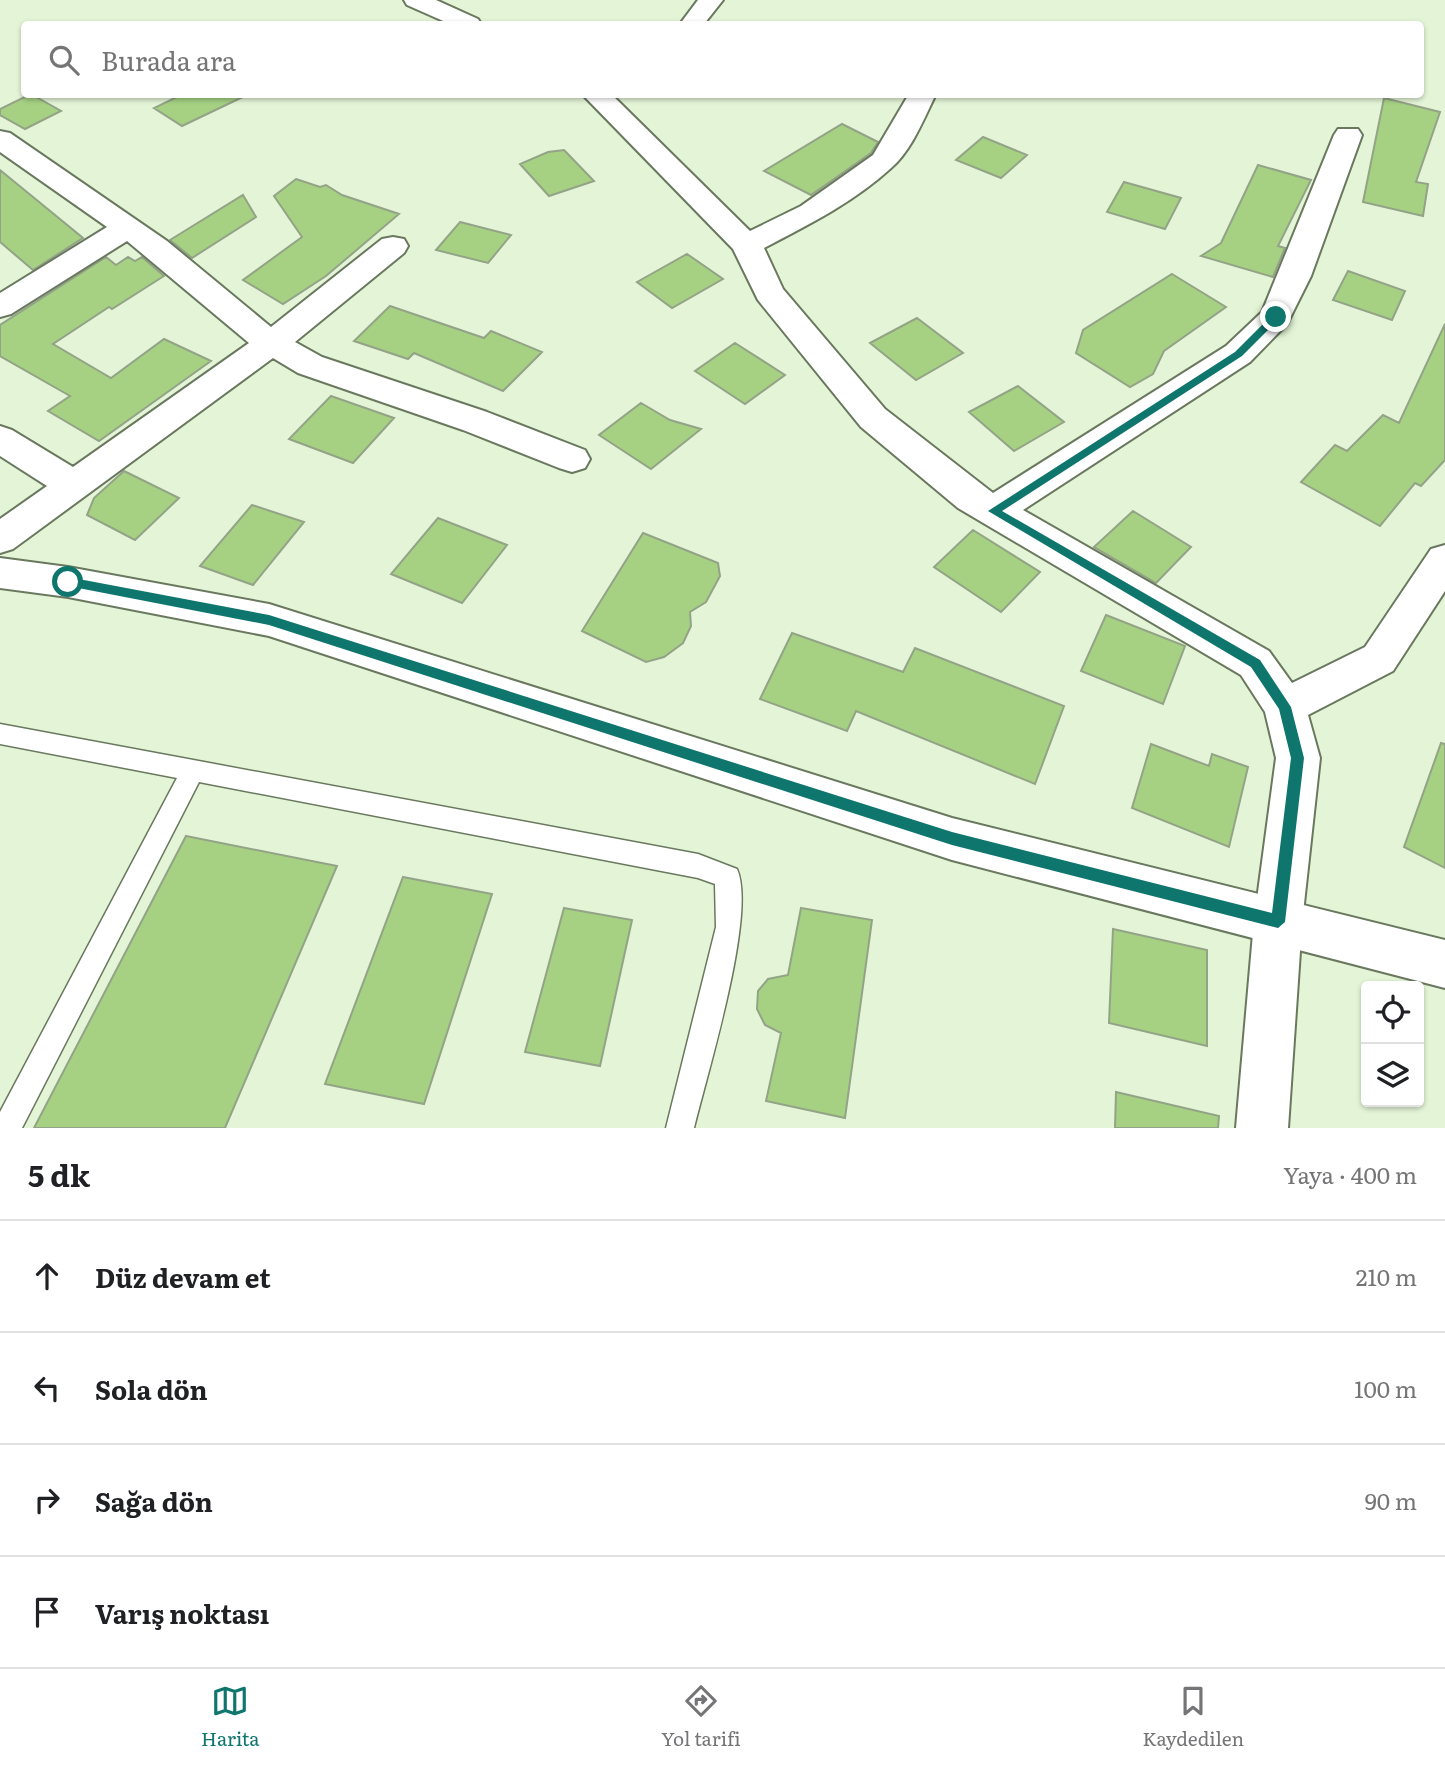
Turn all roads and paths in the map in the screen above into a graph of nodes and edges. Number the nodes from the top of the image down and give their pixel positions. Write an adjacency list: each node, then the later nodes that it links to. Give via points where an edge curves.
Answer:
1 (416, 0): 3 (street)
2 (711, 0): 4 (street)
3 (462, 21)
4 (694, 21)
5 (599, 98): 10 (street)
6 (921, 98): 10 (street, via 883,161 811,212)
7 (1348, 135): 17 (street, via 1276,317 1238,354)
8 (6, 150): 9 (street)
9 (127, 228): 12 (street); 13 (street)
10 (747, 245): 17 (street, via 769,293 873,418 971,498)
11 (393, 246): 13 (street)
12 (0, 307)
13 (272, 343): 15 (street, via 310,365); 16 (street)
14 (0, 439): 16 (street)
15 (572, 459)
16 (75, 486): 18 (street)
17 (994, 511): 21 (street, via 1255,663)
18 (0, 539)
19 (1445, 560): 21 (street, via 1379,659)
20 (0, 573): 24 (street, via 269,620 952,839)
21 (1284, 707): 24 (street, via 1297,758)
22 (0, 734): 23 (lane)
23 (194, 771): 26 (lane); 27 (lane, via 698,866 728,877 729,927)
24 (1278, 922): 25 (street); 28 (street)
25 (1445, 964)
26 (7, 1128)
27 (680, 1128)
28 (1262, 1128)

